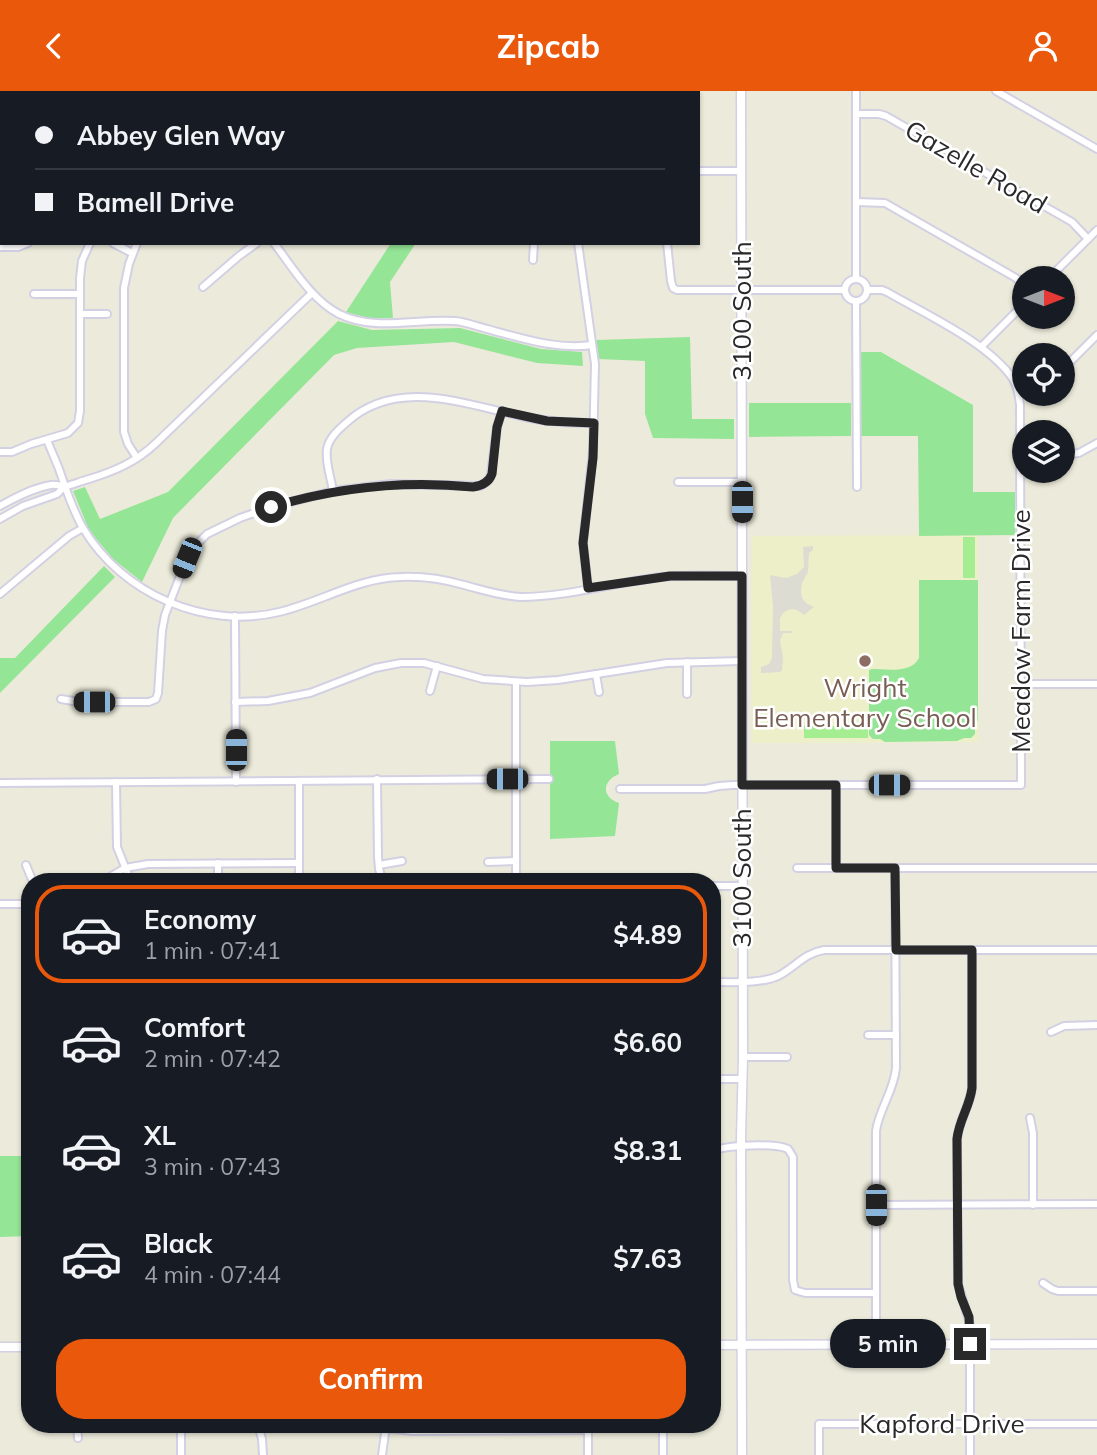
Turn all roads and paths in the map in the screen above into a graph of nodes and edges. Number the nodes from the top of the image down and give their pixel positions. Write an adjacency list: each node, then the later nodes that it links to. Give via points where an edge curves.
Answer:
1 (741, 91): 7 (main road, 3100 South)
2 (856, 91): 4 (street)
3 (996, 91): 5 (street)
4 (856, 114): 8 (street); 10 (street, Gazelle Road, via 886,116 1072,222)
5 (1097, 149)
6 (700, 171): 7 (street)
7 (741, 171): 29 (main road, 3100 South)
8 (856, 202): 24 (street, via 885,203); 25 (street)
9 (1097, 230): 10 (street)
10 (1088, 239): 23 (street)
11 (24, 245): 20 (street)
12 (89, 245): 32 (street, via 81,268)
13 (117, 245): 21 (street)
14 (136, 245): 21 (street)
15 (254, 245): 26 (street)
16 (276, 245): 30 (street)
17 (534, 245): 22 (street)
18 (578, 245): 38 (street)
19 (667, 245): 29 (street, via 673,288)
20 (0, 247)
21 (132, 253): 48 (street, via 124,288 124,427)
22 (533, 260)
23 (1061, 266)
24 (1012, 276)
25 (856, 278): 27 (street, via 847,282); 28 (street)
26 (203, 287)
27 (845, 290): 29 (street); 33 (street, via 849,299)
28 (868, 290): 33 (street); 39 (street, via 887,292)
29 (741, 291): 50 (main road, 3100 South)
30 (312, 293): 38 (street, via 333,310 363,322 455,321 550,345); 48 (street)
31 (34, 294): 32 (street)
32 (80, 294): 34 (street)
33 (856, 301): 53 (street)
34 (80, 314): 35 (street); 44 (street, via 79,419 68,433)
35 (107, 314)
36 (1012, 316): 39 (street)
37 (1097, 335): 40 (street)
38 (592, 345): 43 (street)
39 (981, 347): 41 (street)
40 (1075, 357)
41 (1012, 378)
42 (502, 411): 43 (street, via 547,421); 54 (street, via 492,474 480,485 391,484); 54 (street, via 432,398 392,400 366,409 330,441 327,460)
43 (594, 423): 59 (street, via 583,543)
44 (47, 440): 46 (street); 52 (street)
45 (1097, 443): 47 (street)
46 (0, 452)
47 (1075, 453)
48 (137, 458): 52 (street)
49 (678, 482): 50 (street)
50 (742, 482): 58 (main road, 3100 South)
51 (1022, 483): 68 (street, Meadow Farm Drive)
52 (64, 487): 55 (street, via 54,484 32,490); 56 (street); 57 (street)
53 (857, 487)
54 (333, 491): 61 (street, via 264,509 208,534 187,558)
55 (0, 506)
56 (0, 519)
57 (83, 528): 60 (street); 61 (street, via 120,572)
58 (742, 576): 59 (street, via 670,576); 64 (main road, 3100 South)
59 (588, 588): 62 (street, via 516,597 441,579 399,577 357,584 276,613)
60 (0, 594)
61 (170, 603): 62 (street); 73 (street, via 163,626 156,699)
62 (235, 617): 74 (street)
63 (687, 661): 64 (street); 66 (street); 72 (street)
64 (742, 661): 82 (main road, 3100 South)
65 (438, 666): 67 (street, via 472,677); 70 (street); 74 (street, via 394,663 341,685 294,697)
66 (596, 674): 67 (street); 71 (street)
67 (516, 682): 76 (street)
68 (1021, 684): 69 (street); 83 (street, Meadow Farm Drive, via 1021,785)
69 (1097, 684)
70 (430, 691)
71 (599, 692)
72 (687, 694)
73 (61, 699)
74 (235, 702): 80 (street)
75 (377, 779): 76 (street); 78 (street); 91 (street)
76 (516, 779): 77 (street); 86 (street)
77 (549, 779)
78 (299, 781): 80 (street); 89 (street)
79 (116, 782): 80 (street); 81 (street); 92 (street, via 117,841)
80 (236, 782)
81 (0, 783)
82 (742, 785): 83 (street); 84 (street); 105 (main road, 3100 South)
83 (836, 785): 94 (street)
84 (621, 789)
85 (402, 861): 91 (street)
86 (516, 861): 87 (street); 103 (street)
87 (488, 862)
88 (218, 863): 89 (street); 92 (street); 100 (street)
89 (299, 863): 101 (street)
90 (26, 865): 97 (street)
91 (379, 865): 102 (street)
92 (125, 868): 98 (street); 99 (street)
93 (797, 868): 94 (street)
94 (836, 868): 95 (street)
95 (895, 868): 96 (street); 108 (street)
96 (1097, 868)
97 (29, 873)
98 (116, 873)
99 (127, 873)
100 (218, 873)
101 (299, 873)
102 (381, 873)
103 (516, 873)
104 (721, 886): 105 (street)
105 (743, 886): 111 (main road, 3100 South)
106 (0, 904): 107 (street)
107 (21, 904)
108 (896, 950): 109 (street); 111 (street, via 820,951 806,955 776,977); 116 (street)
109 (972, 950): 110 (street); 126 (street, via 972,1088 958,1135)
110 (1097, 950)
111 (743, 981): 112 (street); 117 (main road, 3100 South)
112 (721, 982)
113 (1097, 1025): 114 (street, via 1065,1026)
114 (1051, 1032)
115 (868, 1035): 116 (street)
116 (896, 1035): 125 (street, via 895,1077 876,1128)
117 (743, 1057): 118 (street); 120 (main road, 3100 South)
118 (788, 1057)
119 (721, 1079): 120 (street)
120 (743, 1079): 122 (main road, 3100 South)
121 (1030, 1118): 127 (street)
122 (741, 1146): 123 (street); 130 (street, via 780,1146 793,1157 795,1290); 134 (main road, 3100 South)
123 (721, 1148)
124 (1097, 1204): 127 (street)
125 (876, 1205): 126 (street); 130 (street)
126 (958, 1205): 127 (street); 131 (street, via 958,1284 969,1317)
127 (1033, 1205)
128 (1043, 1283): 129 (street, via 1058,1291)
129 (1097, 1291)
130 (876, 1293): 135 (street)
131 (970, 1344): 132 (main road); 135 (main road); 138 (street)
132 (1097, 1344)
133 (721, 1345): 134 (main road)
134 (741, 1345): 135 (main road); 152 (main road, 3100 South)
135 (876, 1345)
136 (0, 1347): 137 (main road)
137 (21, 1347)
138 (970, 1424): 139 (street, Kapford Drive); 153 (street, Kapford Drive, via 819,1424); 154 (street)
139 (1097, 1424)
140 (78, 1433): 146 (street)
141 (181, 1433): 147 (street)
142 (260, 1433): 148 (street)
143 (385, 1433): 149 (street)
144 (588, 1433): 150 (street)
145 (663, 1433): 151 (street)
146 (78, 1438)
147 (181, 1455)
148 (263, 1455)
149 (382, 1455)
150 (588, 1455)
151 (663, 1455)
152 (742, 1455)
153 (819, 1455)
154 (970, 1455)

